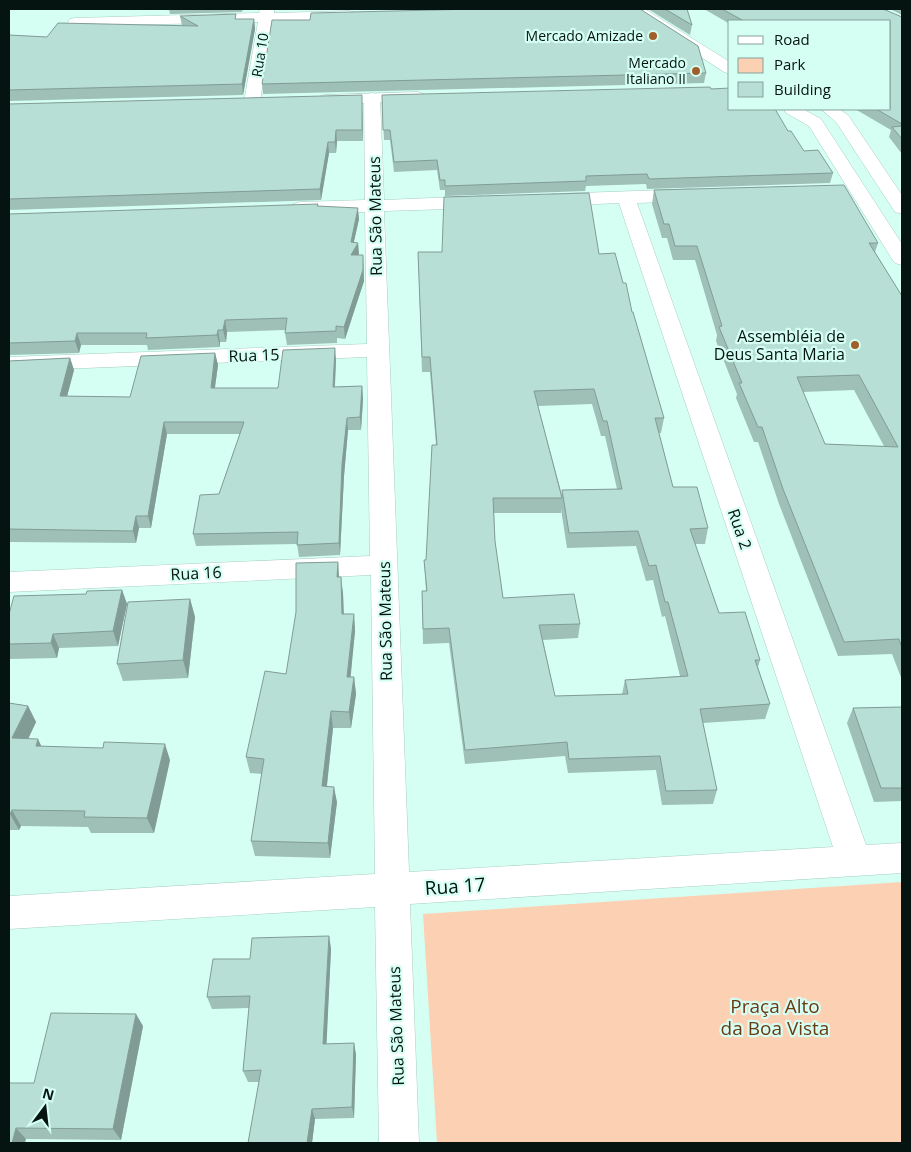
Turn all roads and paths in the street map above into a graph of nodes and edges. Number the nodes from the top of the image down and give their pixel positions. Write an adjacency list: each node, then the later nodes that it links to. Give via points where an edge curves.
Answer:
1 (635, 9): 5 (street)
2 (266, 13): 3 (street); 4 (street); 11 (street, Rua 10)
3 (363, 15)
4 (75, 22)
5 (728, 68)
6 (432, 97): 7 (street)
7 (372, 98): 8 (street); 20 (street, Rua São Mateus)
8 (312, 100)
9 (272, 101): 11 (street)
10 (233, 102): 11 (street)
11 (252, 102)
12 (794, 110): 15 (street, via 815,123)
13 (830, 110): 21 (street, via 842,119)
14 (838, 190): 15 (street)
15 (858, 190): 23 (street)
16 (713, 195): 17 (street)
17 (626, 198): 18 (street); 29 (street, Rua 2)
18 (530, 201)
19 (500, 202): 20 (street)
20 (375, 206): 22 (street); 24 (street, Rua São Mateus)
21 (902, 208)
22 (286, 209)
23 (902, 259)
24 (378, 350): 25 (street, Rua 15); 26 (street, Rua São Mateus)
25 (9, 364)
26 (384, 565): 27 (street, Rua 16); 30 (street, Rua São Mateus)
27 (9, 582)
28 (902, 858): 29 (street, Rua 17)
29 (854, 861): 30 (street, Rua 17)
30 (392, 890): 31 (street, Rua 17); 32 (street, Rua São Mateus)
31 (9, 913)
32 (399, 1143)

